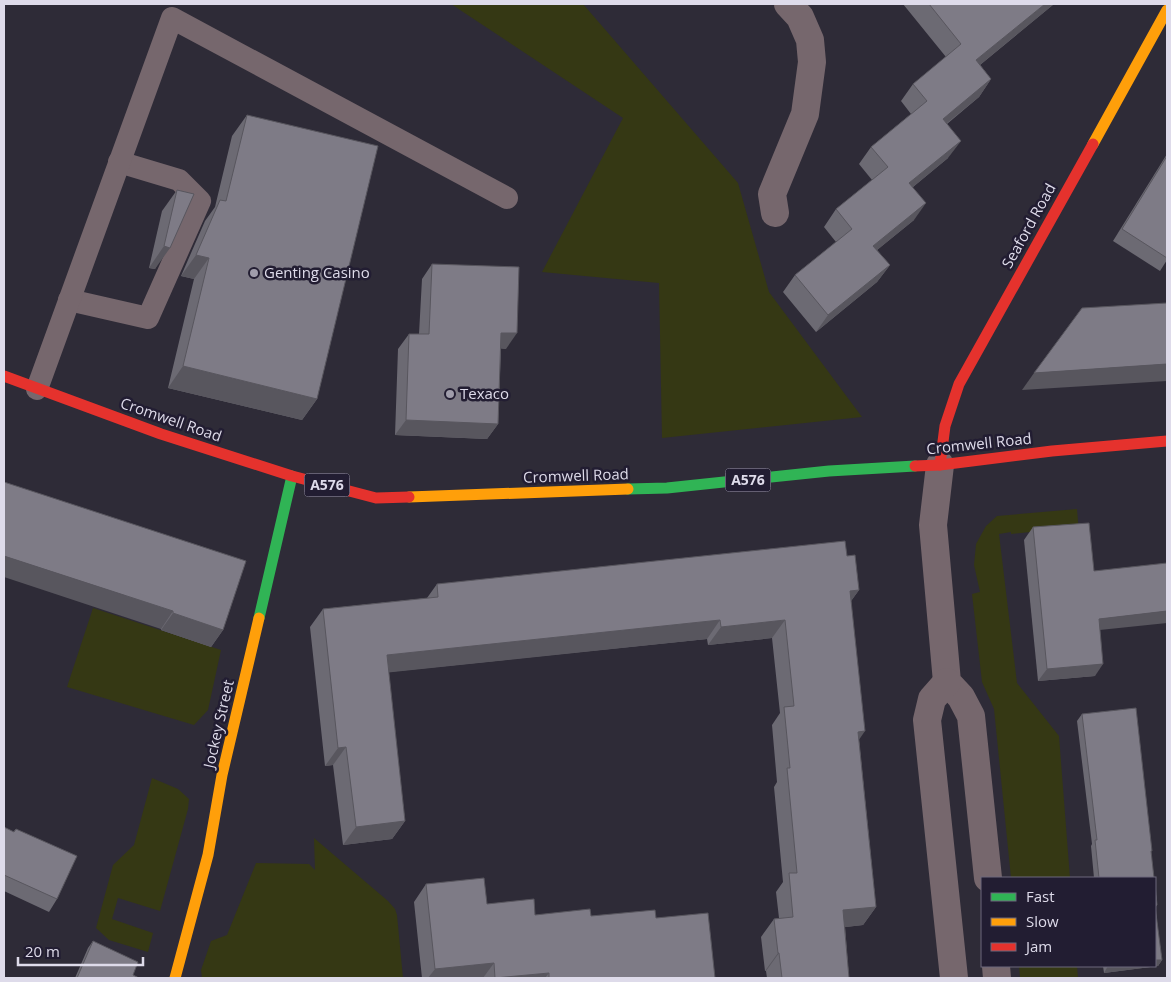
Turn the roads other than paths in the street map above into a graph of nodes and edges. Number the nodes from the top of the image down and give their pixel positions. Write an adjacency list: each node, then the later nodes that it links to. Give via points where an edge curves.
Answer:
1 (788, 4): 5 (street, via 800,17 810,40 812,62 805,114 772,194)
2 (1167, 10): 10 (main road, Seaford Road, via 959,384 945,426)
3 (119, 162): 4 (lane, via 172,18); 6 (lane); 6 (lane, via 179,180 200,201 148,318)
4 (507, 198)
5 (775, 214)
6 (69, 300): 8 (lane)
7 (4, 376): 8 (main road, Cromwell Road / A576)
8 (37, 388): 11 (main road, Cromwell Road / A576, via 161,434)
9 (1167, 441): 10 (main road, Cromwell Road / A576)
10 (940, 465): 11 (main road, Cromwell Road / A576, via 829,471 667,488 376,498); 12 (street, via 933,525)
11 (292, 476): 14 (main road, Jockey Street, via 222,775 208,854)
12 (947, 682): 13 (street, via 970,716); 15 (street, via 932,699 927,720)
13 (988, 877)
14 (175, 978)
15 (954, 978)

